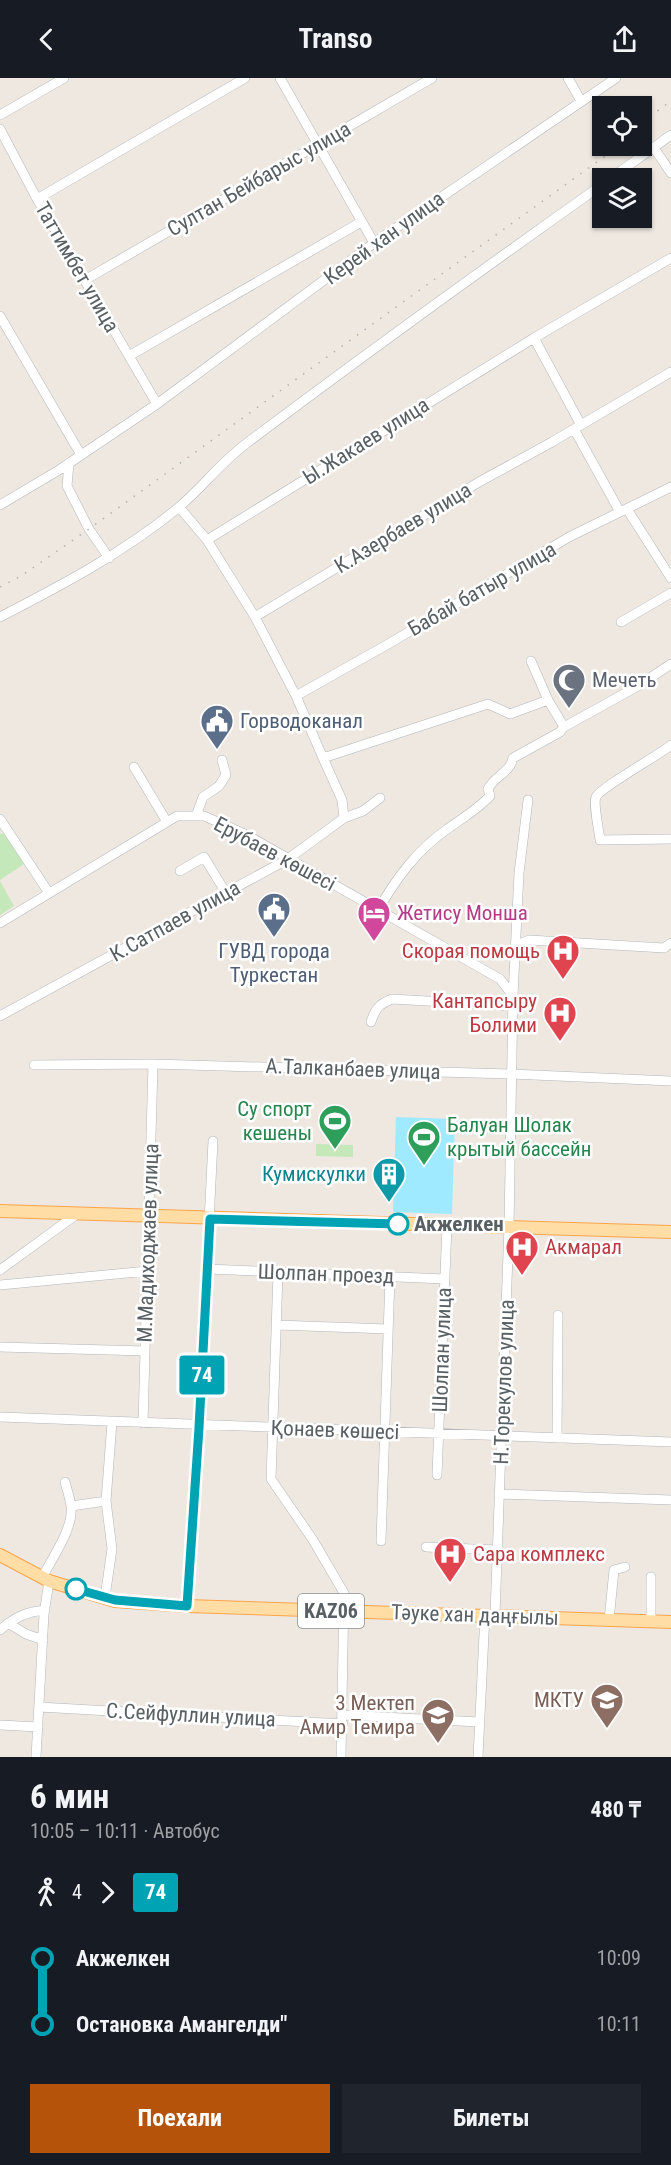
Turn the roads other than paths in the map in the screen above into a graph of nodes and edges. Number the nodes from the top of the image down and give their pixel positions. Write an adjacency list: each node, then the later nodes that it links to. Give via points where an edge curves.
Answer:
1 (64, 78): 8 (street)
2 (245, 78): 16 (street)
3 (280, 78): 11 (street)
4 (432, 78): 11 (street, Султан Бейбарыс улица)
5 (568, 78): 7 (street)
6 (616, 78): 7 (street, Керей хан улица)
7 (581, 101): 18 (street, Керей хан улица)
8 (0, 116)
9 (0, 129): 16 (street, Таттимбет улица)
10 (671, 135): 12 (street)
11 (318, 145): 17 (street); 20 (street, Султан Бейбарыс улица)
12 (654, 148): 13 (street); 14 (street)
13 (625, 168)
14 (671, 173)
15 (592, 192): 31 (street, via 233,453)
16 (37, 199): 20 (street, Таттимбет улица)
17 (361, 222): 18 (street); 23 (street, Керей хан улица)
18 (374, 243): 25 (street, Керей хан улица)
19 (671, 258): 22 (street, Ы.Жакаев улица)
20 (86, 280): 23 (street, Таттимбет улица)
21 (0, 316): 27 (street)
22 (534, 338): 26 (street); 33 (street, Ы.Жакаев улица)
23 (129, 356): 25 (street, Таттимбет улица)
24 (671, 372): 26 (street, К.Азербаев улица)
25 (157, 404): 27 (street, Керей хан улица)
26 (578, 427): 32 (street); 38 (street, К.Азербаев улица)
27 (81, 455): 28 (street, Керей хан улица)
28 (69, 463): 30 (street, Керей хан улица); 34 (street, via 67,486)
29 (671, 487): 32 (street, Бабай батыр улица)
30 (1, 502)
31 (179, 507): 33 (street); 34 (street)
32 (624, 511): 35 (street); 42 (street, Бабай батыр улица, via 569,537)
33 (207, 540): 38 (street)
34 (108, 558): 37 (street)
35 (671, 578)
36 (671, 593): 39 (street)
37 (0, 617)
38 (255, 617): 42 (street)
39 (621, 622)
40 (531, 661): 43 (street)
41 (671, 664): 44 (street)
42 (296, 696): 46 (street)
43 (548, 700): 44 (street); 46 (street, via 510,714 488,704)
44 (564, 727): 60 (street, via 513,758 512,766 491,783 485,802 424,847 406,866)
45 (671, 745): 55 (street, via 596,797 600,840)
46 (323, 758): 52 (street, via 342,800)
47 (222, 760): 51 (street, via 226,775 219,786 203,797)
48 (134, 767): 54 (street)
49 (380, 798): 52 (street, К.Сатпаев улица, via 363,811)
50 (528, 800): 63 (street, Н.Торекулов улица, via 519,873)
51 (196, 816): 54 (street, Ерубаев көшесі, via 177,816); 56 (street, Ерубаев көшесі, via 245,834)
52 (344, 818): 56 (street, К.Сатпаев улица)
53 (0, 819): 58 (street)
54 (167, 822): 58 (street, Ерубаев көшесі)
55 (671, 839)
56 (288, 859): 59 (street, К.Сатпаев улица); 60 (street, Ерубаев көшесі)
57 (180, 871): 59 (street, via 204,857)
58 (49, 893): 61 (street, Ерубаев көшесі)
59 (226, 893): 65 (street, К.Сатпаев улица)
60 (378, 910): 64 (street, Ерубаев көшесі, via 500,979)
61 (0, 923)
62 (671, 943): 63 (street, via 664,948 529,940)
63 (517, 945): 64 (street, Н.Торекулов улица)
64 (513, 1001): 66 (street, via 392,999 380,1004); 69 (street, Н.Торекулов улица)
65 (0, 1016)
66 (371, 1023)
67 (153, 1064): 68 (street, А.Талканбаев улица); 69 (street, А.Талканбаев улица); 74 (street, М.Мадиходжаев улица)
68 (34, 1065)
69 (511, 1074): 70 (street, А.Талканбаев улица); 77 (street, Н.Торекулов улица)
70 (671, 1081)
71 (213, 1141): 75 (street)
72 (0, 1211): 73 (main road)
73 (77, 1214): 74 (main road); 80 (street)
74 (150, 1217): 75 (main road); 81 (street, М.Мадиходжаев улица)
75 (210, 1219): 76 (main road); 79 (street)
76 (447, 1225): 77 (main road); 84 (street, Шолпан улица)
77 (509, 1227): 78 (main road); 98 (street, Н.Торекулов улица)
78 (671, 1232)
79 (207, 1269): 82 (street, Шолпан проезд); 94 (street)
80 (0, 1270)
81 (148, 1271): 85 (street); 90 (street, М.Мадиходжаев улица)
82 (278, 1272): 83 (street, Шолпан проезд); 87 (street)
83 (390, 1277): 84 (street, Шолпан проезд); 88 (street)
84 (445, 1279): 97 (street, Шолпан улица)
85 (0, 1285)
86 (558, 1316): 99 (street)
87 (277, 1325): 88 (street); 95 (street)
88 (388, 1329): 96 (street)
89 (0, 1347): 90 (street)
90 (145, 1351): 93 (street, М.Мадиходжаев улица)
91 (0, 1418): 92 (street, Қонаев көшесі)
92 (112, 1422): 93 (street, Қонаев көшесі); 105 (street)
93 (143, 1423): 94 (street, Қонаев көшесі)
94 (199, 1425): 95 (street, Қонаев көшесі); 115 (street)
95 (272, 1427): 96 (street, Қонаев көшесі); 117 (street, via 271,1479 344,1593)
96 (383, 1431): 97 (street, Қонаев көшесі); 107 (street)
97 (439, 1433): 98 (street, Қонаев көшесі); 101 (street, Шолпан улица)
98 (501, 1436): 99 (street, Қонаев көшесі); 103 (street, Н.Торекулов улица)
99 (557, 1438): 100 (street, Қонаев көшесі)
100 (671, 1442)
101 (437, 1475)
102 (65, 1482): 106 (street)
103 (500, 1494): 104 (street); 109 (street, Н.Торекулов улица)
104 (671, 1500)
105 (106, 1501): 106 (street); 114 (street, via 112,1549)
106 (71, 1506): 113 (street, via 71,1519)
107 (381, 1541)
108 (426, 1547): 109 (street)
109 (497, 1550): 118 (street, Н.Торекулов улица)
110 (0, 1555): 113 (main road, Тәуке хан даңғылы / KАZ06)
111 (625, 1567): 119 (street, via 614,1570)
112 (651, 1577): 120 (street)
113 (45, 1579): 114 (main road, Тәуке хан даңғылы / KАZ06); 116 (street)
114 (105, 1598): 115 (main road, Тәуке хан даңғылы / KАZ06)
115 (187, 1606): 117 (main road, Тәуке хан даңғылы / KАZ06)
116 (45, 1610): 122 (street, via 28,1611); 123 (street)
117 (345, 1611): 118 (main road, Тәуке хан даңғылы / KАZ06); 125 (street)
118 (490, 1614): 119 (main road, Тәуке хан даңғылы / KАZ06); 126 (street, Н.Торекулов улица)
119 (609, 1620): 120 (main road, Тәуке хан даңғылы / KАZ06)
120 (651, 1621): 121 (main road, Тәуке хан даңғылы / KАZ06)
121 (671, 1622)
122 (4, 1626): 123 (street)
123 (43, 1640): 124 (street)
124 (39, 1707): 125 (street, С.Сейфуллин улица); 128 (street)
125 (343, 1719): 126 (street, С.Сейфуллин улица); 130 (street)
126 (479, 1722): 131 (street, Н.Торекулов улица)
127 (0, 1725): 128 (street)
128 (38, 1727): 129 (street)
129 (36, 1757)
130 (341, 1757)
131 (477, 1757)

